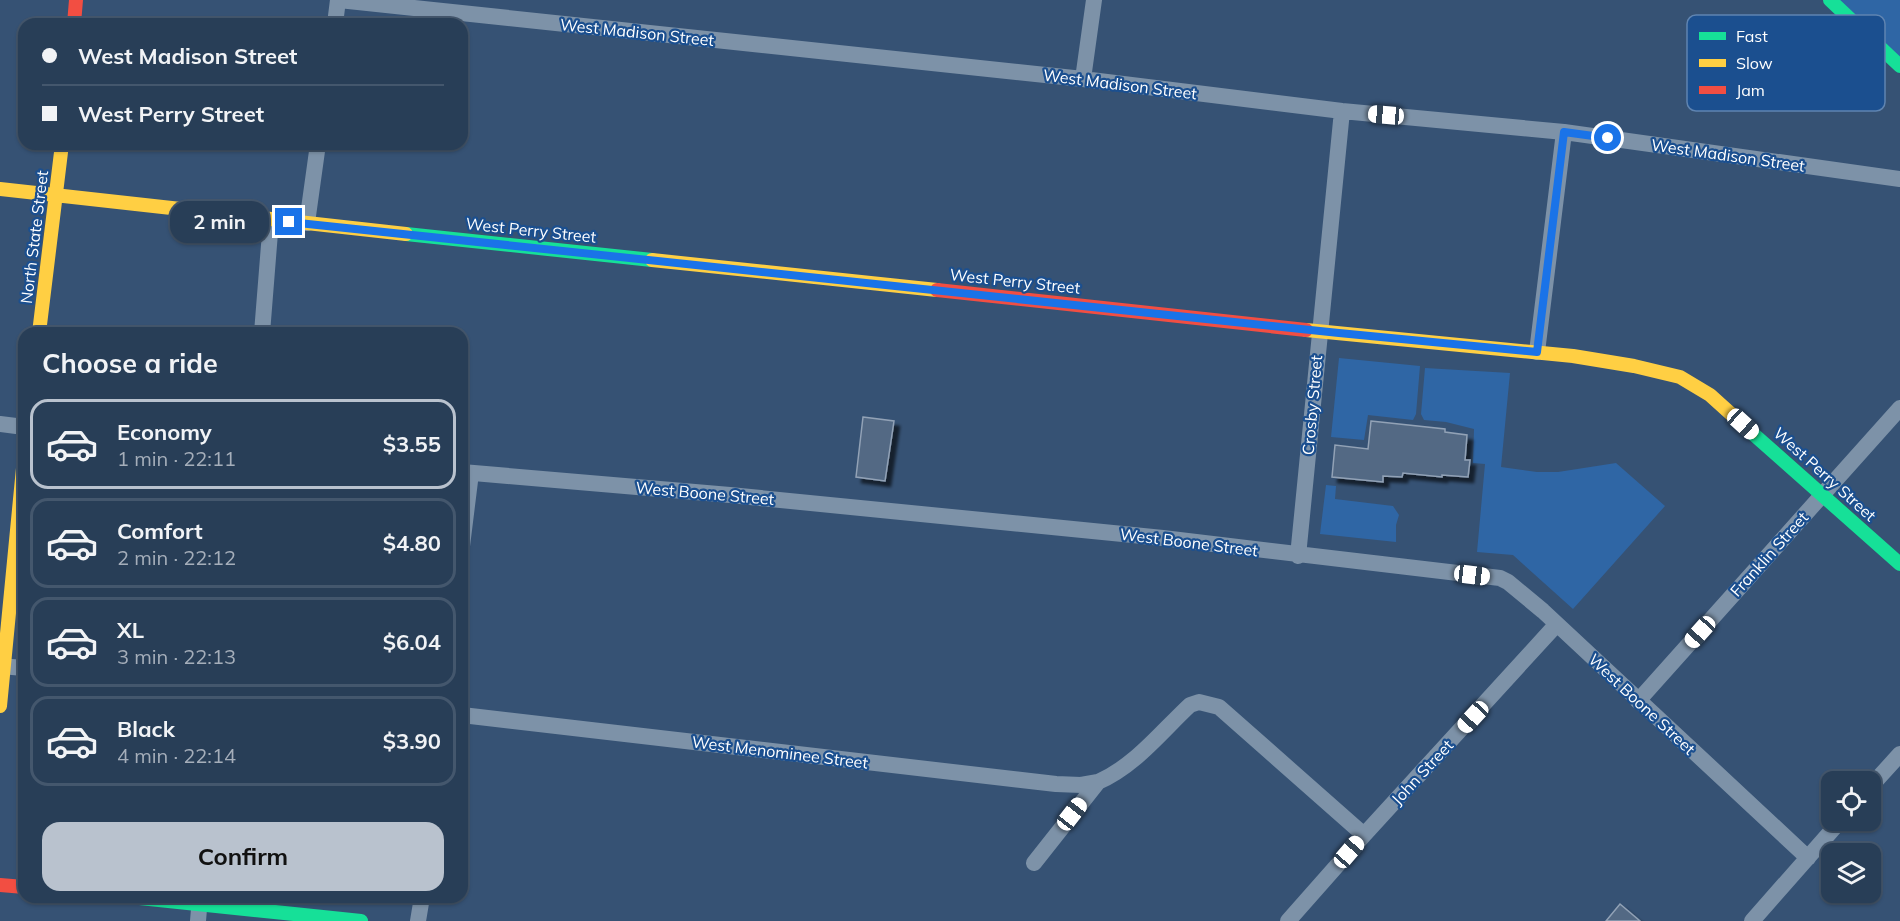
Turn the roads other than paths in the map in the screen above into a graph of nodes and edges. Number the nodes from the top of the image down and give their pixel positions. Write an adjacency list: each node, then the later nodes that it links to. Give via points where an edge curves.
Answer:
1 (76, 0): 6 (street)
2 (338, 0): 7 (street); 10 (street, West Madison Street)
3 (1094, 0): 10 (street)
4 (1830, 0): 5 (street)
5 (1848, 6)
6 (74, 18)
7 (336, 18)
8 (1885, 49): 9 (street)
9 (1900, 66)
10 (1083, 80): 11 (street, West Madison Street)
11 (1342, 111): 12 (street, West Madison Street); 22 (street, Crosby Street)
12 (1564, 132): 15 (street, West Madison Street); 23 (street)
13 (61, 150): 17 (street, North State Street)
14 (317, 150): 19 (street)
15 (1900, 179)
16 (0, 189): 17 (street, West Perry Street)
17 (56, 195): 18 (street, West Perry Street); 20 (street, North State Street)
18 (271, 220): 19 (street, West Perry Street); 21 (street)
19 (307, 223): 22 (street, West Perry Street)
20 (40, 327)
21 (262, 327)
22 (1319, 331): 23 (street, West Perry Street); 30 (street, Crosby Street)
23 (1537, 352): 28 (street, West Perry Street, via 1634,366 1696,384)
24 (1900, 408): 28 (street, Franklin Street)
25 (0, 424): 26 (street)
26 (18, 426)
27 (468, 472): 30 (street, West Boone Street, via 730,495)
28 (1822, 494): 31 (street, West Perry Street); 35 (street, Franklin Street)
29 (18, 515): 33 (street)
30 (1298, 556): 32 (street, West Boone Street, via 1500,578)
31 (1900, 564)
32 (1556, 625): 35 (street, West Boone Street); 42 (street, John Street)
33 (2, 667): 34 (street); 36 (street)
34 (18, 668)
35 (1638, 700): 43 (street, West Boone Street)
36 (0, 706)
37 (468, 716): 40 (street, West Menominee Street, via 1056,784)
38 (1900, 754): 39 (street)
39 (1881, 775)
40 (1098, 782): 42 (street, via 1128,766 1190,705 1199,702 1219,707); 44 (street)
41 (1831, 831): 43 (street)
42 (1364, 835): 53 (street, John Street)
43 (1808, 858): 54 (street)
44 (1034, 863)
45 (0, 885): 46 (street)
46 (18, 886)
47 (200, 903): 50 (street)
48 (223, 903): 51 (street)
49 (421, 903): 52 (street)
50 (198, 921)
51 (361, 921)
52 (418, 921)
53 (1288, 921)
54 (1752, 921)

